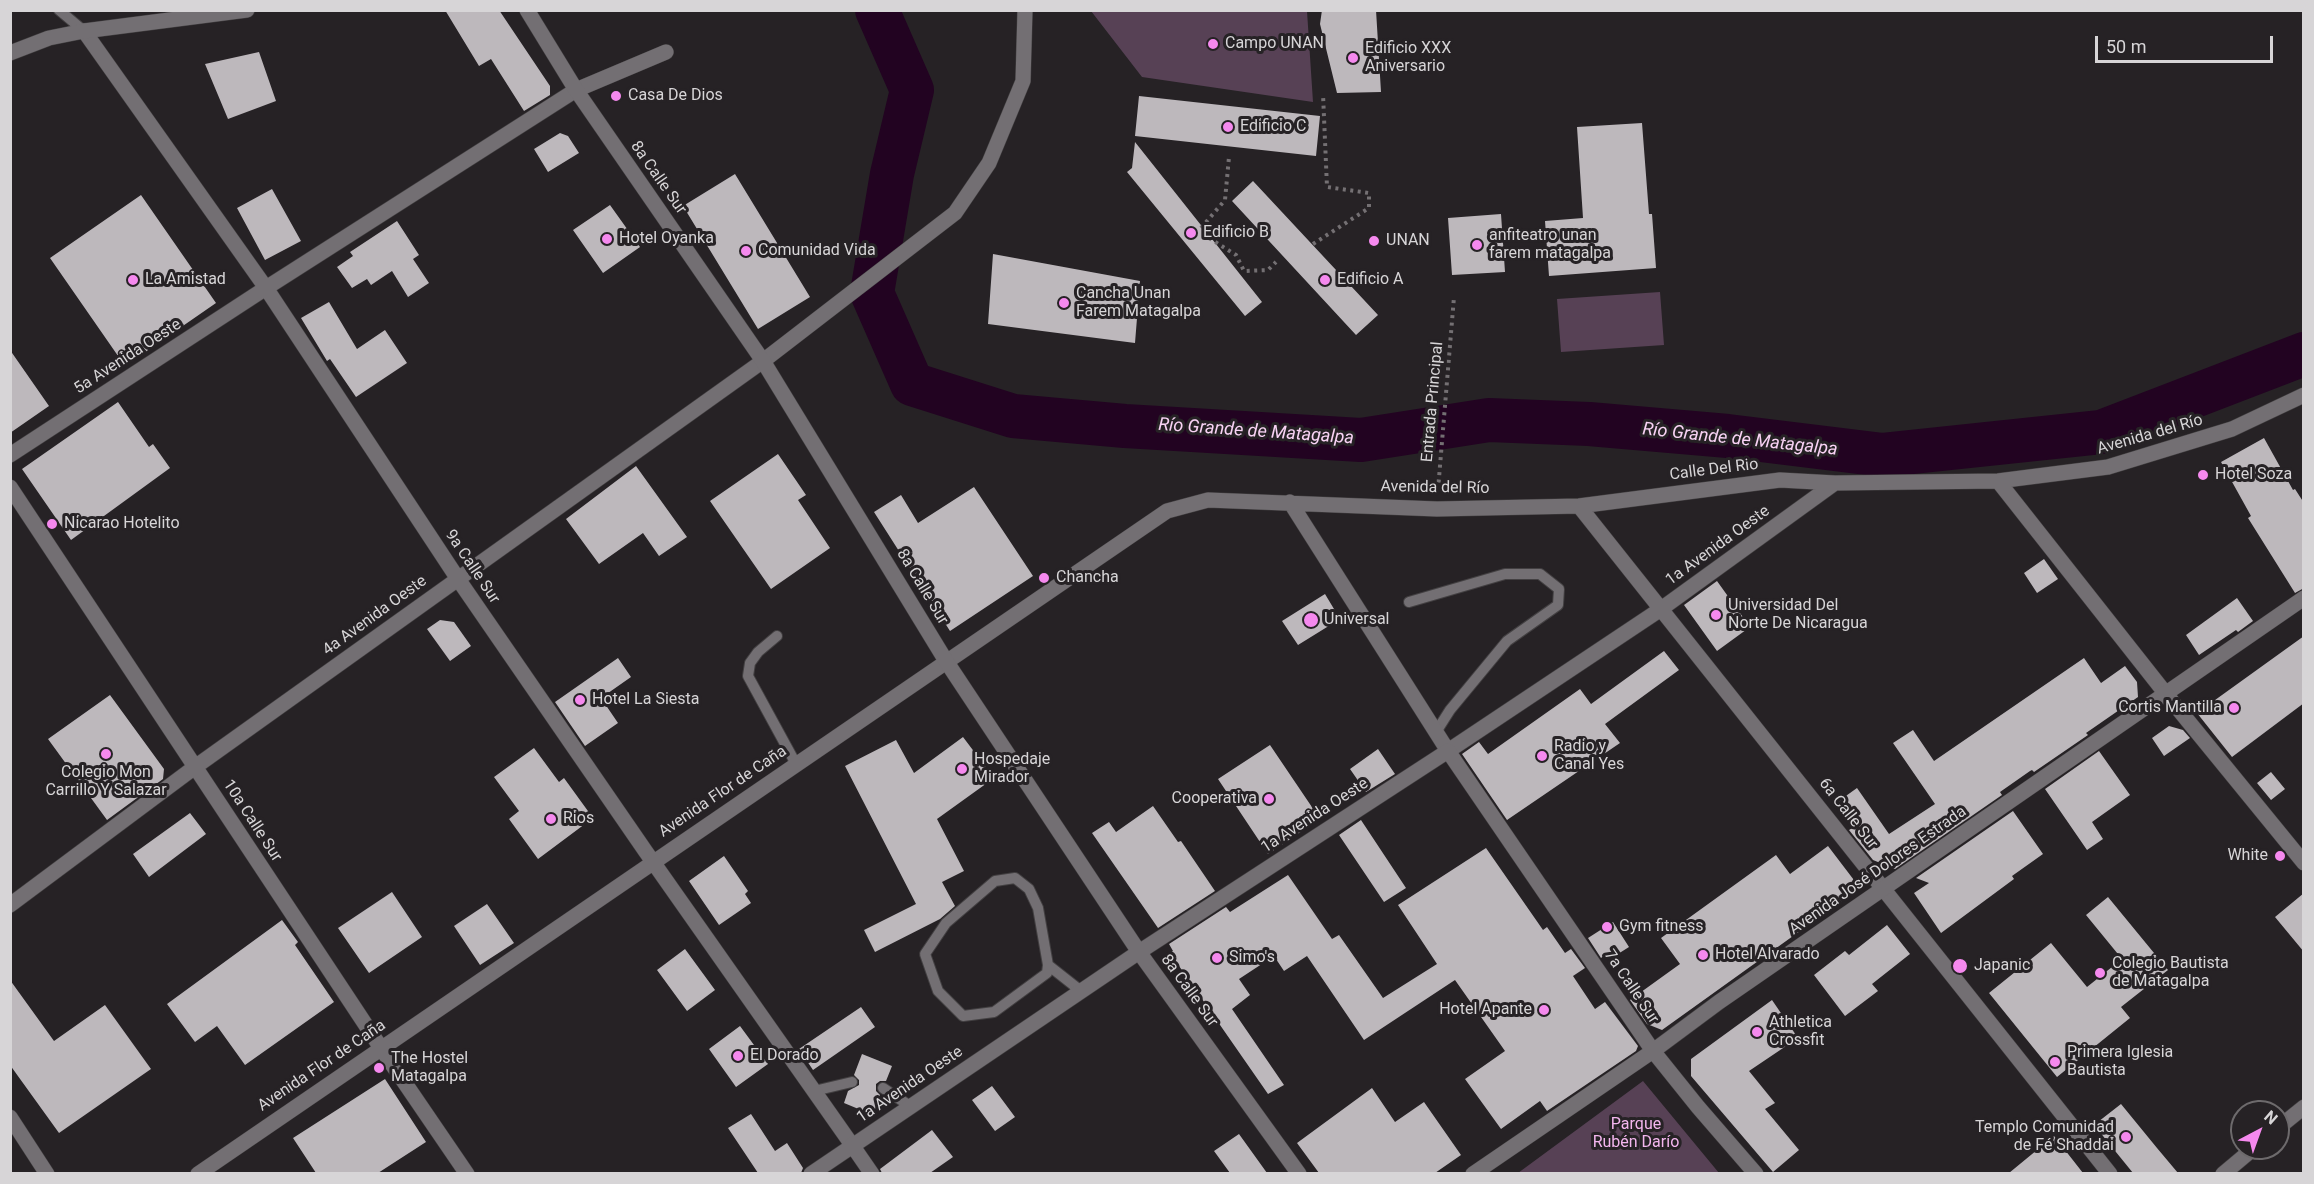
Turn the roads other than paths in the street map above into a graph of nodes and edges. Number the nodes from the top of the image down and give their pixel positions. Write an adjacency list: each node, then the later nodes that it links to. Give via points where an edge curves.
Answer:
1 (59, 10): 5 (lane)
2 (247, 10): 5 (street)
3 (527, 10): 8 (street, 8a Calle Sur)
4 (1024, 10): 10 (street, 4a Avenida Oeste, via 1023,81 989,163 955,213)
5 (84, 31): 7 (street, via 49,38); 9 (street, 9a Calle Sur)
6 (666, 52): 8 (street, 5a Avenida Oeste)
7 (10, 53)
8 (576, 90): 9 (street, 5a Avenida Oeste); 10 (street, 8a Calle Sur)
9 (266, 288): 12 (street, 5a Avenida Oeste); 18 (street, 9a Calle Sur)
10 (763, 361): 18 (street, 4a Avenida Oeste); 23 (street, 8a Calle Sur)
11 (2304, 395): 13 (street, Avenida del Río, via 2232,429 2108,467)
12 (10, 455)
13 (1998, 481): 14 (street, Calle Del Rio); 24 (street)
14 (1835, 483): 17 (street, Calle Del Rio, via 1780,480); 21 (street, 1a Avenida Oeste)
15 (10, 487): 28 (street, 10a Calle Sur)
16 (1290, 502): 17 (street, Avenida del Río, via 1437,509); 23 (street, Avenida Flor de Caña, via 1208,500 1167,511); 25 (street, 7a Calle Sur)
17 (1579, 506): 21 (street, 6a Calle Sur)
18 (458, 579): 28 (street, 4a Avenida Oeste); 29 (street, 9a Calle Sur)
19 (2304, 598): 24 (street, Avenida José Dolores Estrada)
20 (1409, 602): 25 (lane, via 1505,574 1540,574 1559,589 1558,605 1507,641)
21 (1661, 609): 26 (street, 1a Avenida Oeste); 31 (street, 6a Calle Sur)
22 (777, 636): 27 (lane, via 750,663 748,676)
23 (946, 661): 27 (street, Avenida Flor de Caña); 33 (street, 8a Calle Sur)
24 (2166, 694): 30 (street); 31 (street, Avenida José Dolores Estrada)
25 (1436, 732): 26 (street, 7a Calle Sur)
26 (1448, 751): 33 (street, 1a Avenida Oeste); 37 (street, 7a Calle Sur)
27 (796, 764): 29 (street, Avenida Flor de Caña)
28 (195, 767): 32 (street, 4a Avenida Oeste); 36 (street, 10a Calle Sur)
29 (653, 862): 36 (street, Avenida Flor de Caña); 40 (street, 9a Calle Sur)
30 (2304, 863)
31 (1883, 888): 37 (street, Avenida José Dolores Estrada); 55 (street, 6a Calle Sur)
32 (10, 905)
33 (1139, 952): 35 (street, 1a Avenida Oeste); 52 (street, 8a Calle Sur)
34 (1048, 965): 34 (lane, via 1047,973 994,1012 963,1016 938,991 925,954 946,922 995,881 1014,878 1029,889 1038,908); 35 (lane)
35 (1081, 991): 41 (street, 1a Avenida Oeste)
36 (381, 1048): 48 (street, Avenida Flor de Caña); 49 (street, 10a Calle Sur)
37 (1653, 1051): 53 (street, Avenida José Dolores Estrada); 54 (street, 7a Calle Sur)
38 (852, 1082): 40 (lane)
39 (883, 1088): 41 (lane)
40 (814, 1091): 45 (street, 9a Calle Sur)
41 (910, 1106): 45 (street, 1a Avenida Oeste)
42 (2304, 1107): 44 (street)
43 (10, 1117): 47 (street)
44 (2290, 1118)
45 (852, 1145): 50 (street, 1a Avenida Oeste); 51 (street, 9a Calle Sur)
46 (2239, 1160): 56 (street)
47 (47, 1173)
48 (198, 1173)
49 (467, 1173)
50 (811, 1173)
51 (872, 1173)
52 (1299, 1173)
53 (1473, 1173)
54 (1756, 1173)
55 (2110, 1173)
56 (2223, 1173)

